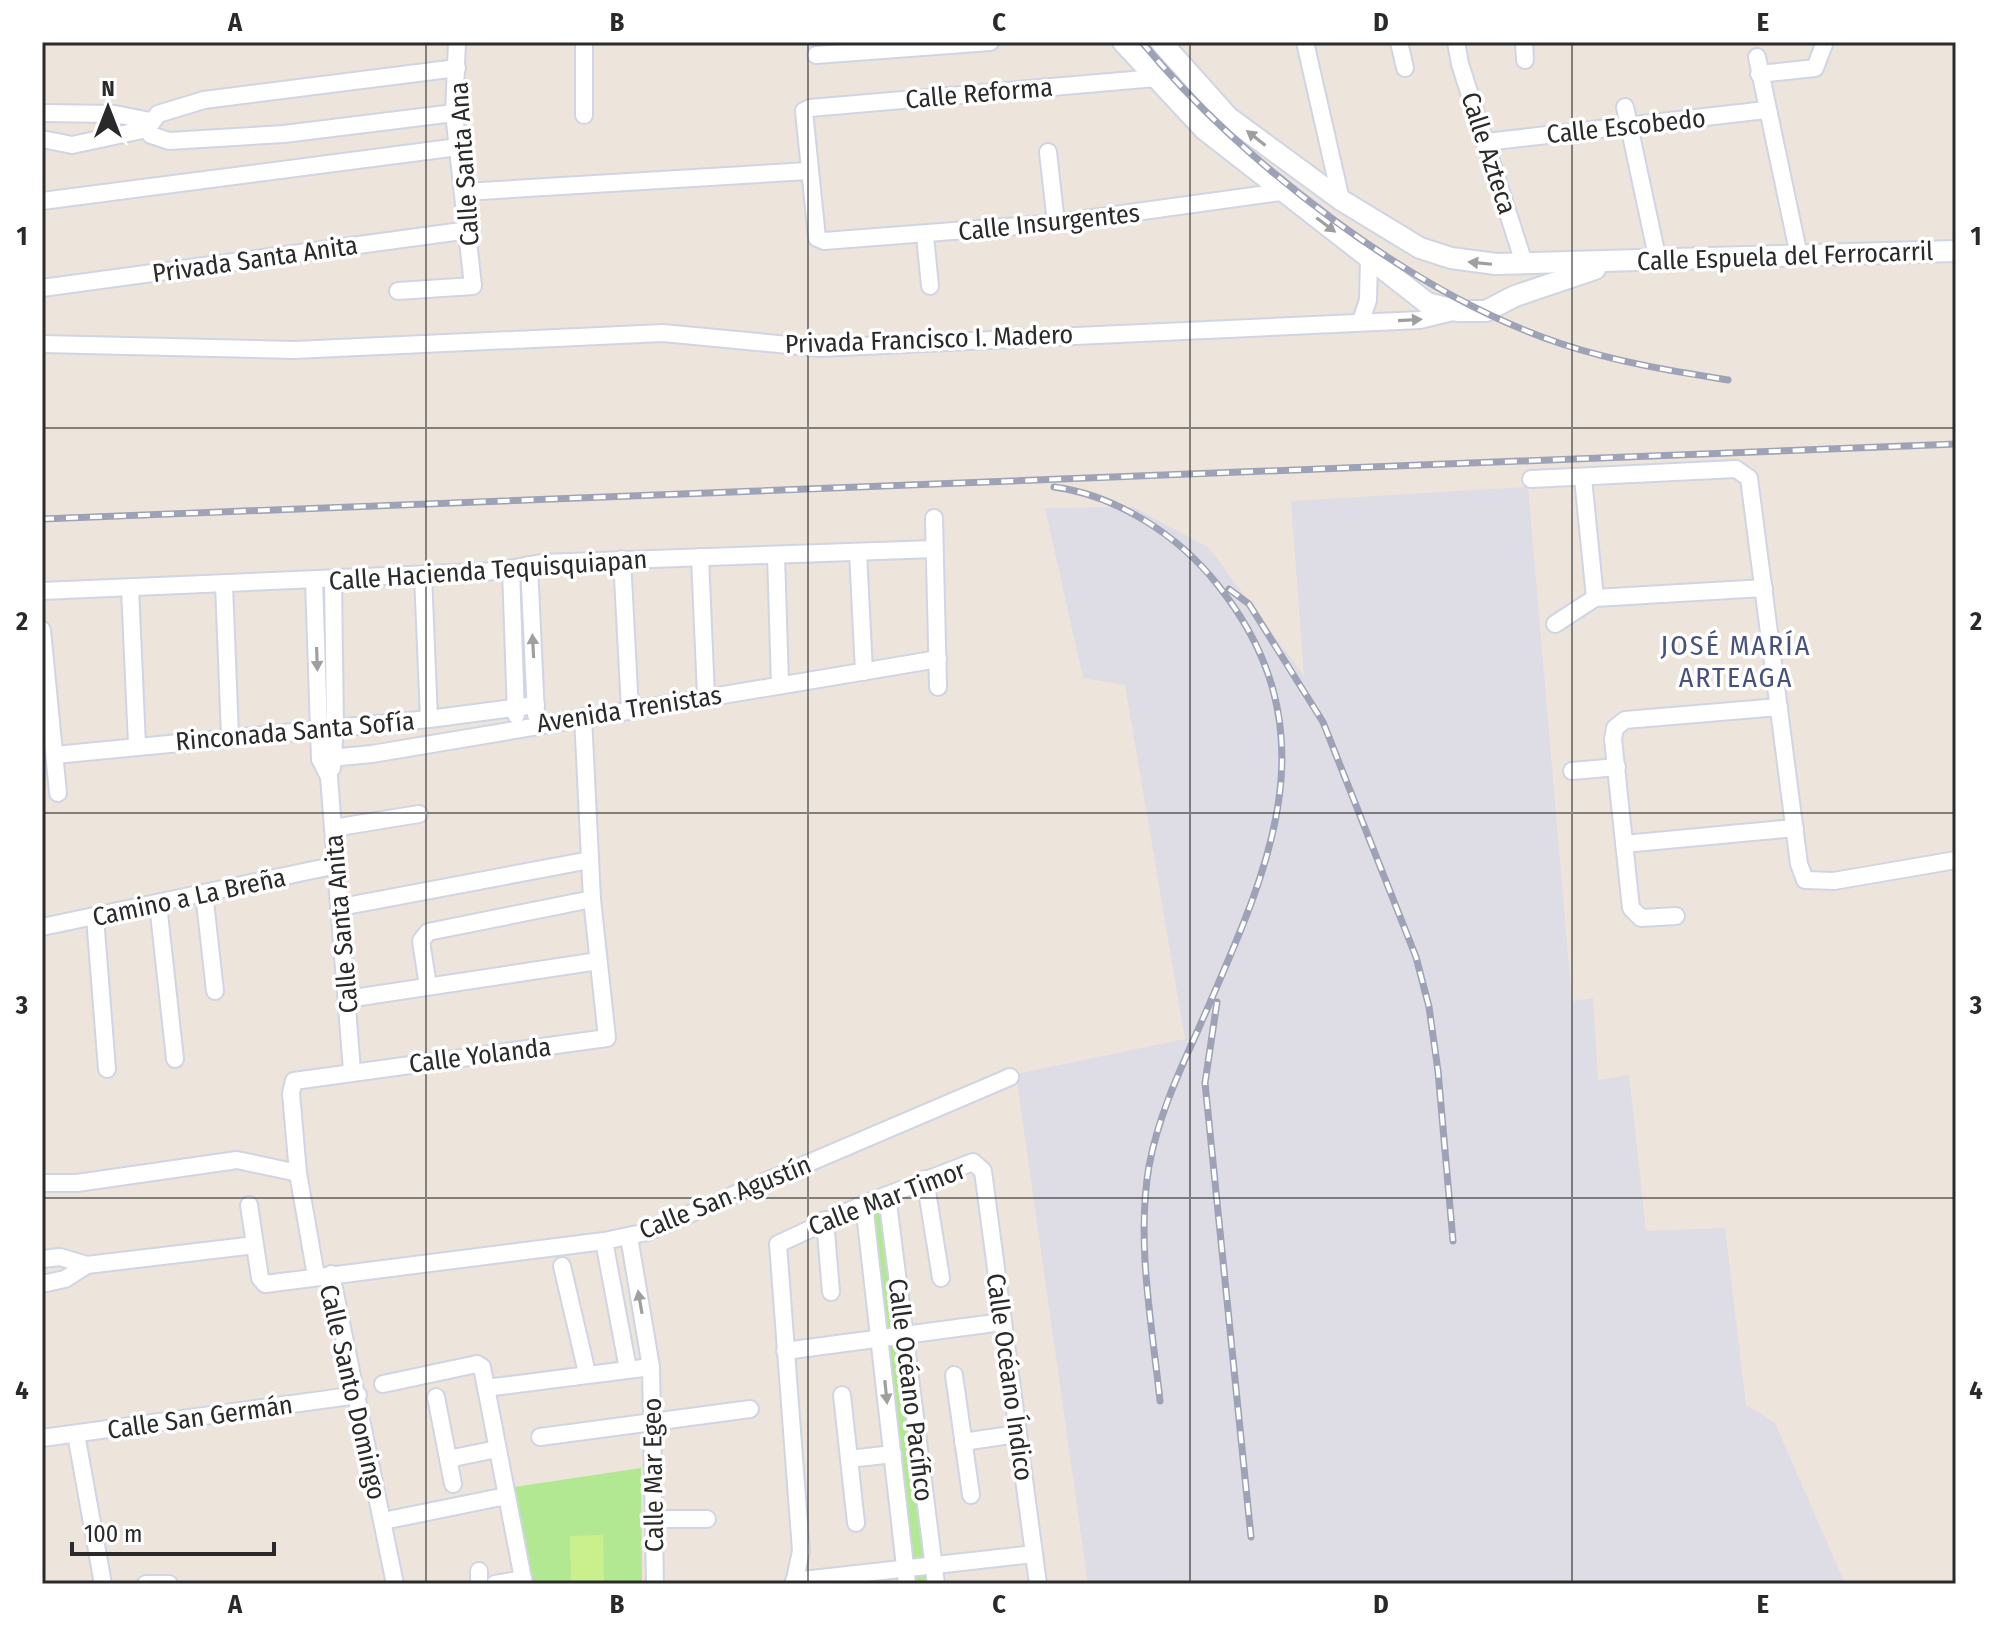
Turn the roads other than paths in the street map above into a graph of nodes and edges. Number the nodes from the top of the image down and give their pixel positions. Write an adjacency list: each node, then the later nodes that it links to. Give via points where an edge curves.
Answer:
1 (457, 42): 13 (street, Calle Santa Ana)
2 (584, 42): 20 (street)
3 (990, 42): 11 (street)
4 (1123, 42): 15 (street, Calle Espuela del Ferrocarril)
5 (1161, 42): 30 (street, Calle Espuela del Ferrocarril, one-way to 5, via 1228,117)
6 (1305, 42): 30 (street)
7 (1399, 42): 14 (street)
8 (1456, 42): 24 (street, Calle Azteca)
9 (1524, 42): 12 (street)
10 (1825, 42): 17 (street, via 1815,68 1758,66)
11 (816, 55)
12 (1525, 60)
13 (457, 68): 19 (street, Calle Santa Ana); 21 (street, via 204,100 158,114)
14 (1405, 68)
15 (1156, 78): 27 (street, Calle Reforma, via 810,108 804,111); 29 (street, Calle Espuela del Ferrocarril, via 1204,129)
16 (1625, 107): 22 (street)
17 (1766, 110): 22 (street, Calle Escobedo); 36 (street)
18 (42, 113): 21 (street, via 115,114)
19 (454, 113): 21 (street, via 284,134 169,141 151,135); 25 (street, Calle Santa Ana)
20 (584, 115)
21 (148, 125): 23 (street, via 72,145)
22 (1631, 125): 24 (street, Calle Escobedo); 38 (street)
23 (42, 139)
24 (1486, 142): 40 (street, Calle Azteca)
25 (458, 147): 28 (street, Calle Santa Ana); 31 (street)
26 (1048, 152): 32 (street)
27 (808, 171): 28 (street); 34 (street, Calle Insurgentes, via 817,238)
28 (464, 192): 33 (street, Calle Santa Ana)
29 (1281, 192): 32 (street, Calle Insurgentes); 37 (street, Calle Espuela del Ferrocarril, one-way to 37)
30 (1341, 200): 40 (street, Calle Espuela del Ferrocarril, one-way to 30, via 1475,263 1431,253)
31 (42, 201)
32 (1056, 223): 34 (street, Calle Insurgentes)
33 (469, 230): 42 (street, Privada Santa Anita); 43 (street, Calle Santa Ana, via 473,286)
34 (925, 236): 41 (street, Privada Francisco I. Madero)
35 (1956, 251): 36 (street, Calle Espuela del Ferrocarril)
36 (1799, 256): 38 (street, Calle Espuela del Ferrocarril)
37 (1369, 258): 44 (street, Calle Espuela del Ferrocarril, via 1427,303); 45 (street, via 1368,300)
38 (1658, 261): 39 (street, Calle Espuela del Ferrocarril)
39 (1614, 262): 40 (street, Calle Espuela del Ferrocarril); 44 (street, Calle Espuela del Ferrocarril, via 1486,311)
40 (1524, 263)
41 (930, 286)
42 (42, 288)
43 (398, 291)
44 (1458, 311): 45 (street, Privada Francisco I. Madero, one-way to 44, via 1420,320)
45 (1361, 321): 46 (street, Privada Francisco I. Madero, via 820,348 663,333 294,350)
46 (42, 344)
47 (1583, 478): 48 (street); 62 (street, via 1736,469 1744,473 1749,478); 64 (street)
48 (1531, 479)
49 (934, 518): 50 (street)
50 (934, 549): 51 (street, Calle Hacienda Tequisquiapan); 67 (street)
51 (858, 552): 52 (street, Calle Hacienda Tequisquiapan); 68 (street)
52 (776, 555): 53 (street, Calle Hacienda Tequisquiapan); 69 (street)
53 (700, 557): 54 (street, Calle Hacienda Tequisquiapan); 71 (street)
54 (622, 559): 55 (street, Calle Hacienda Tequisquiapan); 75 (street)
55 (529, 565): 56 (street, Calle Hacienda Tequisquiapan); 72 (street, one-way to 55)
56 (511, 569): 57 (street, Calle Hacienda Tequisquiapan); 73 (street)
57 (423, 575): 58 (street, Calle Hacienda Tequisquiapan); 77 (street)
58 (333, 580): 59 (street, Calle Hacienda Tequisquiapan); 79 (street, Calle Santa Anita)
59 (314, 581): 60 (street, Calle Hacienda Tequisquiapan); 79 (street, Calle Santa Anita, one-way to 79)
60 (224, 585): 61 (street, Calle Hacienda Tequisquiapan); 81 (street)
61 (130, 588): 63 (street, Calle Hacienda Tequisquiapan); 82 (street)
62 (1764, 588): 64 (street); 74 (street)
63 (42, 591)
64 (1595, 598): 65 (street)
65 (1555, 624)
66 (42, 630): 83 (street)
67 (938, 659): 68 (street, Avenida Trenistas); 70 (street)
68 (864, 672): 69 (street, Avenida Trenistas)
69 (780, 685): 71 (street, Avenida Trenistas)
70 (938, 687)
71 (706, 696): 75 (street, Avenida Trenistas)
72 (536, 705): 73 (street, Rinconada Santa Sofía); 78 (street)
73 (516, 707): 77 (street, Rinconada Santa Sofía); 80 (street)
74 (1779, 707): 85 (street, via 1625,720 1615,728 1613,739); 90 (street)
75 (630, 710): 76 (street, Avenida Trenistas)
76 (583, 717): 78 (street, Avenida Trenistas); 92 (street)
77 (429, 719): 79 (street, Rinconada Santa Sofía)
78 (537, 724): 80 (street, Avenida Trenistas)
79 (327, 728): 81 (street, Rinconada Santa Sofía); 84 (street, Calle Santa Anita)
80 (517, 728): 84 (street, Avenida Trenistas)
81 (230, 736): 82 (street, Rinconada Santa Sofía)
82 (137, 745): 83 (street, Rinconada Santa Sofía)
83 (55, 755): 87 (street)
84 (328, 759): 89 (street, Calle Santa Anita)
85 (1617, 767): 86 (street); 91 (street)
86 (1572, 771)
87 (58, 793)
88 (419, 814): 89 (street)
89 (333, 828): 94 (street, Calle Santa Anita)
90 (1795, 828): 91 (street); 93 (street, via 1805,880 1834,881)
91 (1624, 844): 99 (street, via 1631,908 1641,918)
92 (590, 860): 96 (street); 98 (street)
93 (1956, 860)
94 (337, 865): 95 (street, Camino a La Breña); 98 (street, Calle Santa Anita)
95 (204, 893): 97 (street, Camino a La Breña); 104 (street)
96 (592, 899): 102 (street); 103 (street, via 428,932 421,941)
97 (158, 904): 100 (street, Camino a La Breña); 106 (street)
98 (341, 907): 105 (street, Calle Santa Anita)
99 (1676, 916)
100 (95, 917): 101 (street, Camino a La Breña); 107 (street)
101 (42, 927)
102 (598, 961): 103 (street); 108 (street, Calle Yolanda, via 607,1038)
103 (428, 986): 105 (street)
104 (215, 991)
105 (347, 999): 108 (street, Calle Santa Anita)
106 (175, 1059)
107 (107, 1069)
108 (352, 1071): 111 (street, Calle Santo Domingo, via 299,1079 291,1086)
109 (1010, 1077): 118 (street, Calle San Agustín)
110 (983, 1171): 112 (street, Calle Mar Timor, via 978,1164 967,1163); 128 (street, Calle Océano Índico)
111 (298, 1173): 113 (street, via 237,1160 77,1183); 124 (street, Calle Santo Domingo)
112 (925, 1179): 114 (street, Calle Mar Timor); 125 (street)
113 (42, 1183)
114 (887, 1195): 115 (street, Calle Mar Timor); 129 (street, Calle Océano Pacífico)
115 (864, 1204): 117 (street, Calle Mar Timor); 130 (street, Calle Océano Pacífico)
116 (249, 1205): 120 (street)
117 (825, 1220): 127 (street); 131 (street, Calle Mar Timor, via 788,1236 777,1248)
118 (629, 1237): 119 (street, Calle San Agustín); 132 (street, Calle Mar Egeo, one-way to 118)
119 (604, 1241): 124 (street, Calle San Agustín); 133 (street)
120 (255, 1245): 122 (street); 124 (street, Calle San Agustín, via 263,1283)
121 (42, 1259): 122 (street, via 60,1257)
122 (87, 1265): 126 (street, via 65,1279)
123 (562, 1266): 134 (street)
124 (323, 1275): 138 (street, Calle Santo Domingo)
125 (941, 1278)
126 (42, 1284)
127 (831, 1292)
128 (1002, 1322): 129 (street); 144 (street, Calle Océano Índico)
129 (904, 1336): 130 (street); 161 (street, Calle Océano Pacífico)
130 (880, 1340): 131 (street); 149 (street, Calle Océano Pacífico, one-way to 149)
131 (785, 1351): 159 (street)
132 (651, 1367): 133 (street); 142 (street, Calle Mar Egeo)
133 (628, 1369): 134 (street)
134 (587, 1373): 137 (street)
135 (954, 1375): 147 (street)
136 (383, 1384): 137 (street, via 477,1364)
137 (486, 1388): 148 (street)
138 (358, 1395): 143 (street, Calle San Germán); 157 (street, Calle Santo Domingo)
139 (842, 1395): 151 (street)
140 (436, 1397): 150 (street)
141 (750, 1409): 142 (street)
142 (651, 1423): 145 (street); 155 (street, Calle Mar Egeo)
143 (76, 1434): 146 (street, Calle San Germán); 166 (street)
144 (1017, 1434): 147 (street); 160 (street, Calle Océano Índico)
145 (540, 1437)
146 (42, 1438)
147 (963, 1442): 153 (street)
148 (497, 1449): 150 (street); 154 (street)
149 (893, 1454): 151 (street); 162 (street, Calle Océano Pacífico)
150 (448, 1459): 152 (street)
151 (849, 1459): 158 (street)
152 (453, 1484)
153 (971, 1495)
154 (506, 1496): 157 (street); 163 (street)
155 (654, 1519): 156 (street); 171 (street, Calle Mar Egeo)
156 (707, 1519)
157 (383, 1521): 169 (street, Calle Santo Domingo)
158 (856, 1523)
159 (801, 1551): 164 (street); 165 (street)
160 (1034, 1554): 161 (street); 173 (street, Calle Océano Índico)
161 (933, 1565): 162 (street); 172 (street, Calle Océano Pacífico)
162 (907, 1576): 165 (street)
163 (524, 1582): 170 (street)
164 (794, 1582): 165 (street)
165 (815, 1582)
166 (103, 1584)
167 (146, 1584): 168 (street)
168 (169, 1584)
169 (395, 1584)
170 (495, 1584)
171 (655, 1584)
172 (936, 1584)
173 (1038, 1584)

